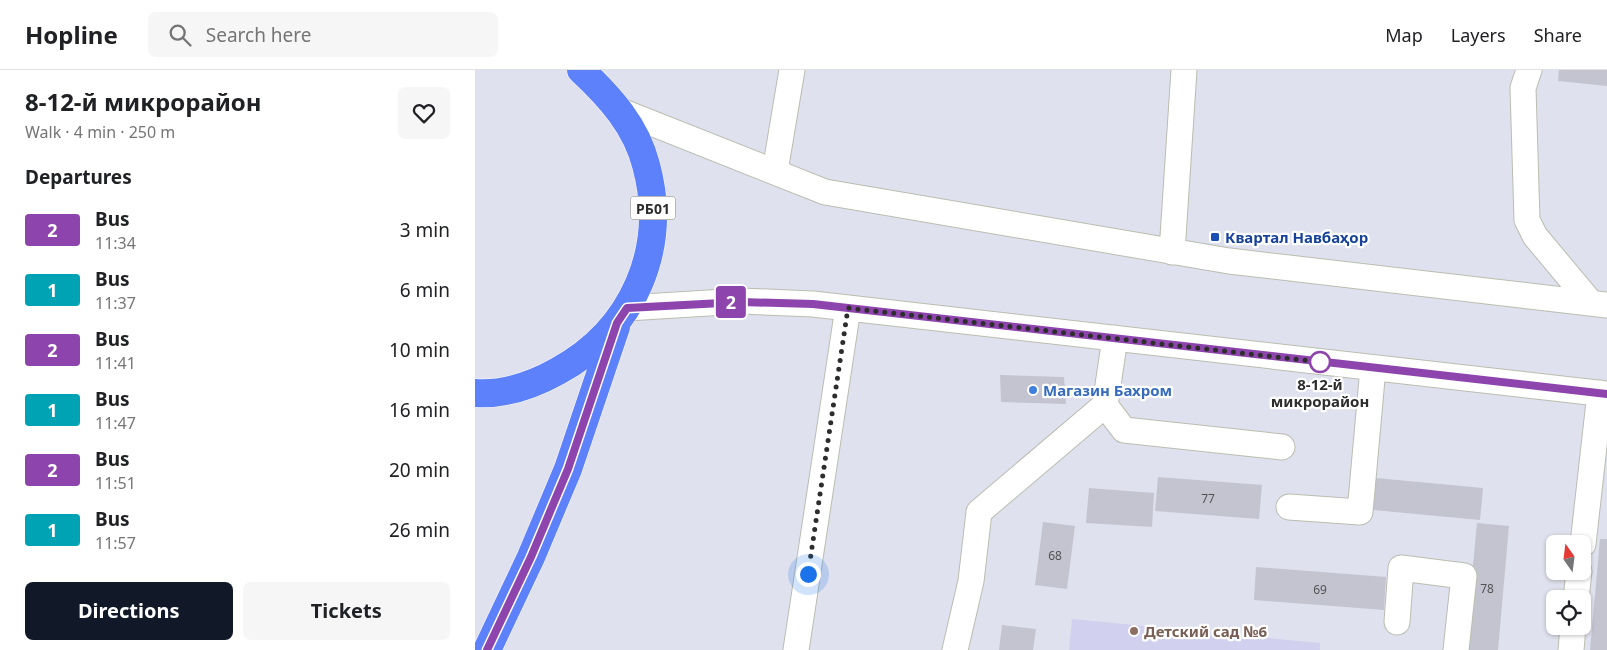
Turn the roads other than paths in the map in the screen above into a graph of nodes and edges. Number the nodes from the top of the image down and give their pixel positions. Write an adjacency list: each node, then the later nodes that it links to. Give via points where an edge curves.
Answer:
1 (581, 70): 5 (highway, РБ01)
2 (792, 70): 6 (street)
3 (1184, 70): 7 (street)
4 (1529, 70): 8 (street, via 1523,88 1527,220 1535,236)
5 (621, 111): 6 (street); 10 (highway, РБ01, via 646,164 653,223 640,281)
6 (775, 171): 7 (street, via 825,192)
7 (1172, 252): 8 (street, via 1229,262)
8 (1599, 304)
9 (848, 308): 10 (street, via 741,302); 11 (street); 22 (street)
10 (622, 315): 13 (highway, РБ01, via 582,358 538,383); 21 (highway, РБ01, via 568,469)
11 (1115, 338): 12 (street); 15 (street)
12 (1373, 368): 14 (street); 17 (street, via 1360,512)
13 (475, 394)
14 (1603, 394): 18 (street)
15 (1105, 405): 16 (street, via 1124,430); 23 (street, via 979,512 971,581)
16 (1282, 447)
17 (1289, 508)
18 (1584, 535)
19 (1397, 622): 24 (street, via 1401,568 1463,576)
20 (1572, 635): 25 (street)
21 (487, 650)
22 (796, 650)
23 (955, 650)
24 (1456, 650)
25 (1571, 650)

